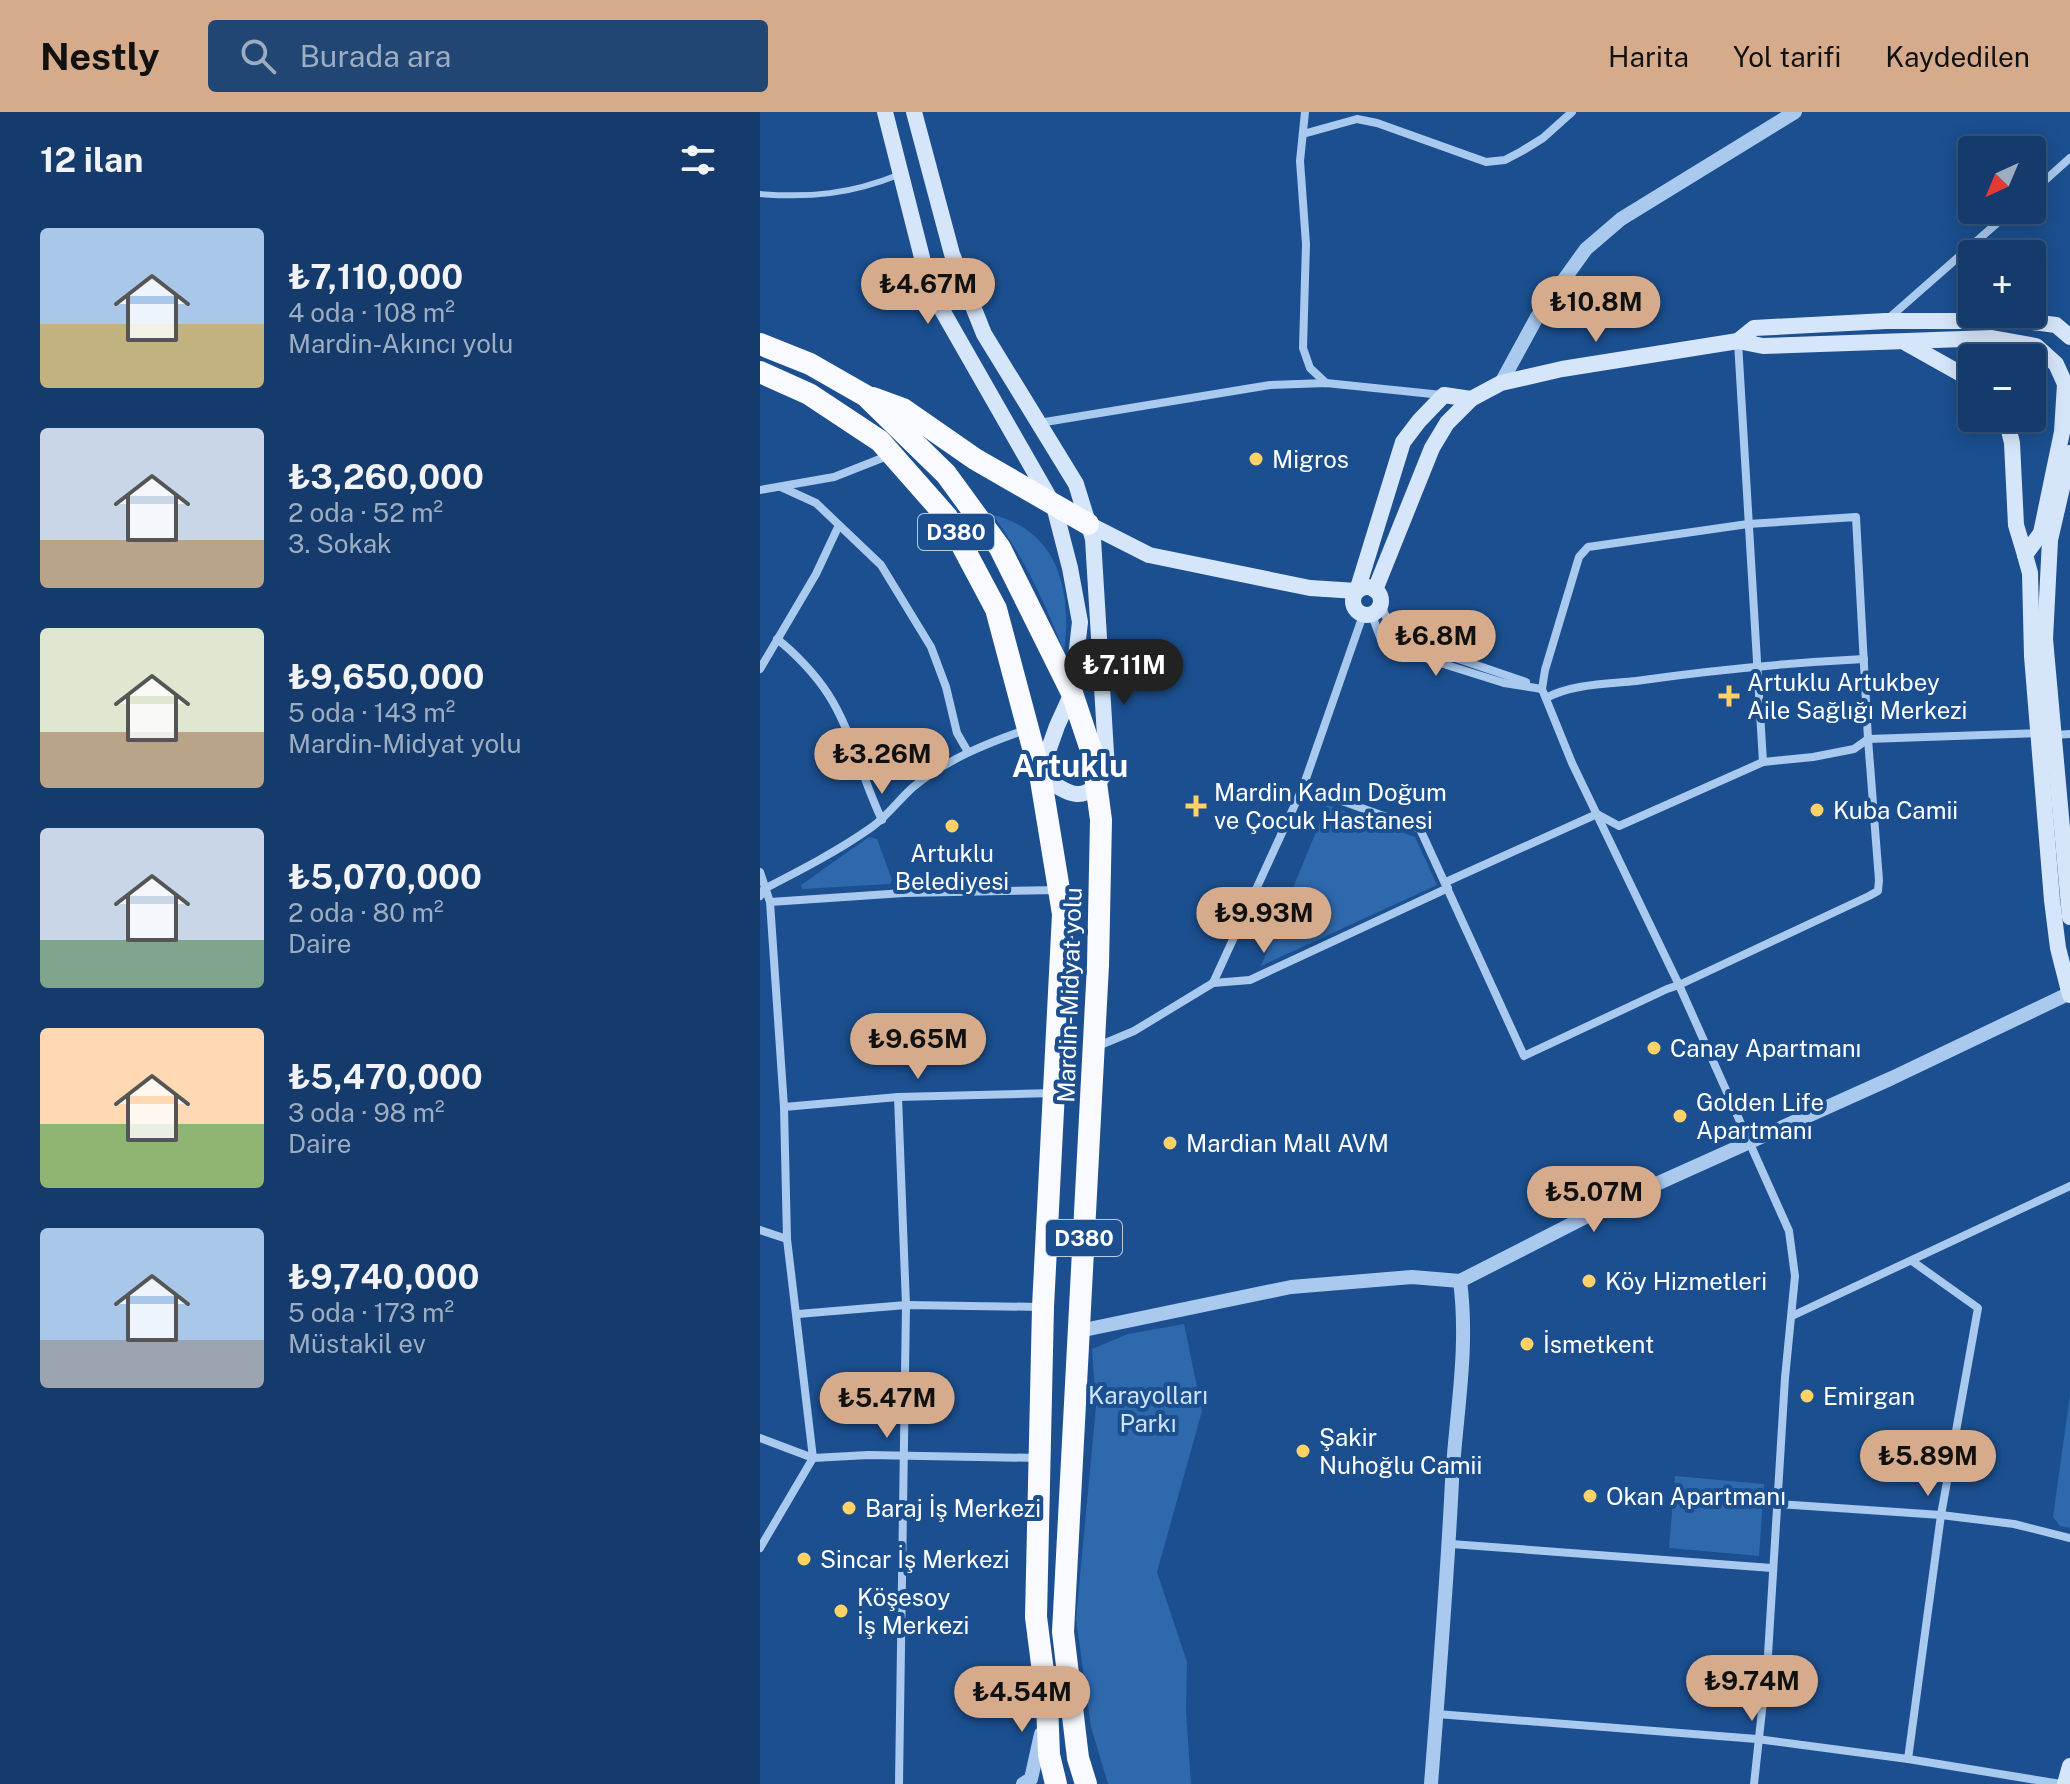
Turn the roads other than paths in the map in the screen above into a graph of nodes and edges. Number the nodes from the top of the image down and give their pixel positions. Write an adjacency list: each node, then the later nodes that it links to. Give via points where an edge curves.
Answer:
1 (885, 112): 8 (main road)
2 (914, 112): 24 (main road, via 952,254 984,334)
3 (1305, 112): 6 (street)
4 (1572, 112): 6 (street, via 1522,151 1486,162 1357,119)
5 (1795, 112): 20 (street, via 1621,219 1586,249 1537,317)
6 (1303, 134): 19 (street, via 1303,348 1310,368)
7 (2070, 158): 9 (street)
8 (901, 174): 10 (lane, via 863,189); 30 (main road, via 930,289)
9 (2046, 179)
10 (760, 194)
11 (1996, 224): 12 (street)
12 (1886, 321): 13 (main road, via 2024,321 2056,325); 14 (main road, via 1754,328)
13 (2070, 337)
14 (1738, 341): 15 (main road, via 1763,346); 20 (main road); 32 (street)
15 (1905, 342): 18 (main road); 34 (main road, via 1992,338 2036,346 2056,364 2065,384 2062,432 2041,533)
16 (760, 344): 22 (highway, Mardin-Midyat yolu / D380, via 810,364)
17 (760, 372): 27 (highway, Mardin-Midyat yolu / D380, via 809,394)
18 (1958, 372)
19 (1326, 383): 21 (street); 24 (street, via 1270,385)
20 (1501, 383): 23 (main road)
21 (1444, 395): 23 (main road); 35 (main road, via 1403,442)
22 (866, 396): 30 (highway, via 903,409); 41 (highway, Mardin-Midyat yolu / D380, via 946,474 1000,548)
23 (1471, 399): 36 (main road, via 1432,448)
24 (1039, 423): 31 (main road, via 1076,484)
25 (2009, 432): 34 (main road, via 2016,525)
26 (2070, 453): 44 (main road, via 2050,540 2046,589 2045,639)
27 (893, 454): 28 (street, via 834,477); 43 (highway, Mardin-Midyat yolu / D380, via 947,517 996,609)
28 (781, 487): 29 (street); 33 (street, via 816,503)
29 (760, 490)
30 (1054, 506): 31 (highway); 41 (main road, via 1080,622)
31 (1088, 524): 35 (main road, via 1149,555 1310,588); 49 (main road, via 1093,539)
32 (1748, 524): 38 (street, via 1856,517); 39 (street); 42 (street, via 1588,547 1579,557 1545,670)
33 (839, 525): 37 (street); 46 (street, via 881,565 909,607 931,647 957,733)
34 (2025, 555): 44 (main road, via 2032,656)
35 (1357, 591): 36 (main road, via 1366,588); 36 (main road, via 1356,610)
36 (1372, 606): 42 (street, via 1394,637 1506,674); 42 (street, via 1383,645); 50 (street)
37 (777, 639): 40 (street); 52 (street, via 827,693)
38 (1864, 659): 39 (street); 45 (street)
39 (1756, 665): 42 (street); 47 (street)
40 (760, 669)
41 (1072, 693): 48 (main road); 49 (highway, Mardin-Midyat yolu / D380)
42 (1544, 693): 51 (street)
43 (1028, 729): 46 (street); 48 (highway, Mardin-Midyat yolu / D380)
44 (2055, 734): 45 (street); 58 (main road); 61 (main road, via 2052,900)
45 (1868, 739): 47 (street, via 1854,749); 60 (street, via 1878,891)
46 (968, 752): 52 (street, via 912,788)
47 (1763, 762): 51 (street, via 1619,826)
48 (1040, 774): 49 (main road, via 1070,793 1083,794); 55 (highway, Mardin-Midyat yolu / D380)
49 (1103, 777): 62 (highway, Mardin-Midyat yolu / D380)
50 (1303, 787): 54 (street, via 1420,829); 59 (street)
51 (1597, 814): 54 (street); 60 (street)
52 (882, 820): 56 (street)
53 (760, 872): 56 (street)
54 (1447, 885): 59 (street, via 1250,980); 60 (street, via 1524,1056)
55 (1060, 890): 57 (street); 63 (highway, Mardin-Midyat yolu / D380)
56 (762, 892): 57 (street)
57 (770, 902): 65 (street)
58 (2070, 917)
59 (1213, 983): 62 (street, via 1134,1031)
60 (1679, 985): 66 (street)
61 (2070, 994): 66 (street)
62 (1093, 1048): 76 (highway, Mardin-Midyat yolu / D380)
63 (1054, 1093): 64 (street); 73 (highway, Mardin-Midyat yolu / D380)
64 (898, 1097): 65 (street); 72 (street)
65 (784, 1107): 69 (street)
66 (1748, 1143): 71 (street, via 1603,1208); 75 (street, via 1789,1231 1795,1276)
67 (2070, 1186): 70 (street)
68 (760, 1230): 69 (street)
69 (787, 1239): 74 (street)
70 (1912, 1261): 75 (street); 82 (street, via 1978,1308)
71 (1460, 1281): 76 (street, via 1412,1277 1291,1287); 84 (street, via 1465,1318)
72 (906, 1305): 73 (street); 74 (street); 78 (street)
73 (1043, 1307): 80 (highway, Mardin-Midyat yolu / D380)
74 (798, 1314): 79 (street)
75 (1792, 1316): 81 (street)
76 (1079, 1331): 95 (highway, Mardin-Midyat yolu / D380, via 1063,1632)
77 (760, 1438): 79 (street)
78 (903, 1457): 79 (street); 80 (street); 92 (street)
79 (813, 1458): 85 (street)
80 (1039, 1458): 87 (highway, Mardin-Midyat yolu / D380, via 1036,1617)
81 (1778, 1504): 82 (street); 86 (street)
82 (1941, 1515): 83 (street); 90 (street)
83 (2070, 1538)
84 (1451, 1544): 86 (street); 88 (street)
85 (760, 1548)
86 (1772, 1568): 89 (street)
87 (1047, 1703): 93 (street, via 1031,1779); 94 (highway, Mardin-Midyat yolu / D380)
88 (1437, 1714): 89 (street); 96 (street)
89 (1757, 1739): 90 (street); 97 (street)
90 (1908, 1759): 98 (street)
91 (2070, 1766): 98 (main road)
92 (899, 1784)
93 (1023, 1784)
94 (1056, 1784)
95 (1085, 1784)
96 (1431, 1784)
97 (1754, 1784)
98 (2063, 1784)

